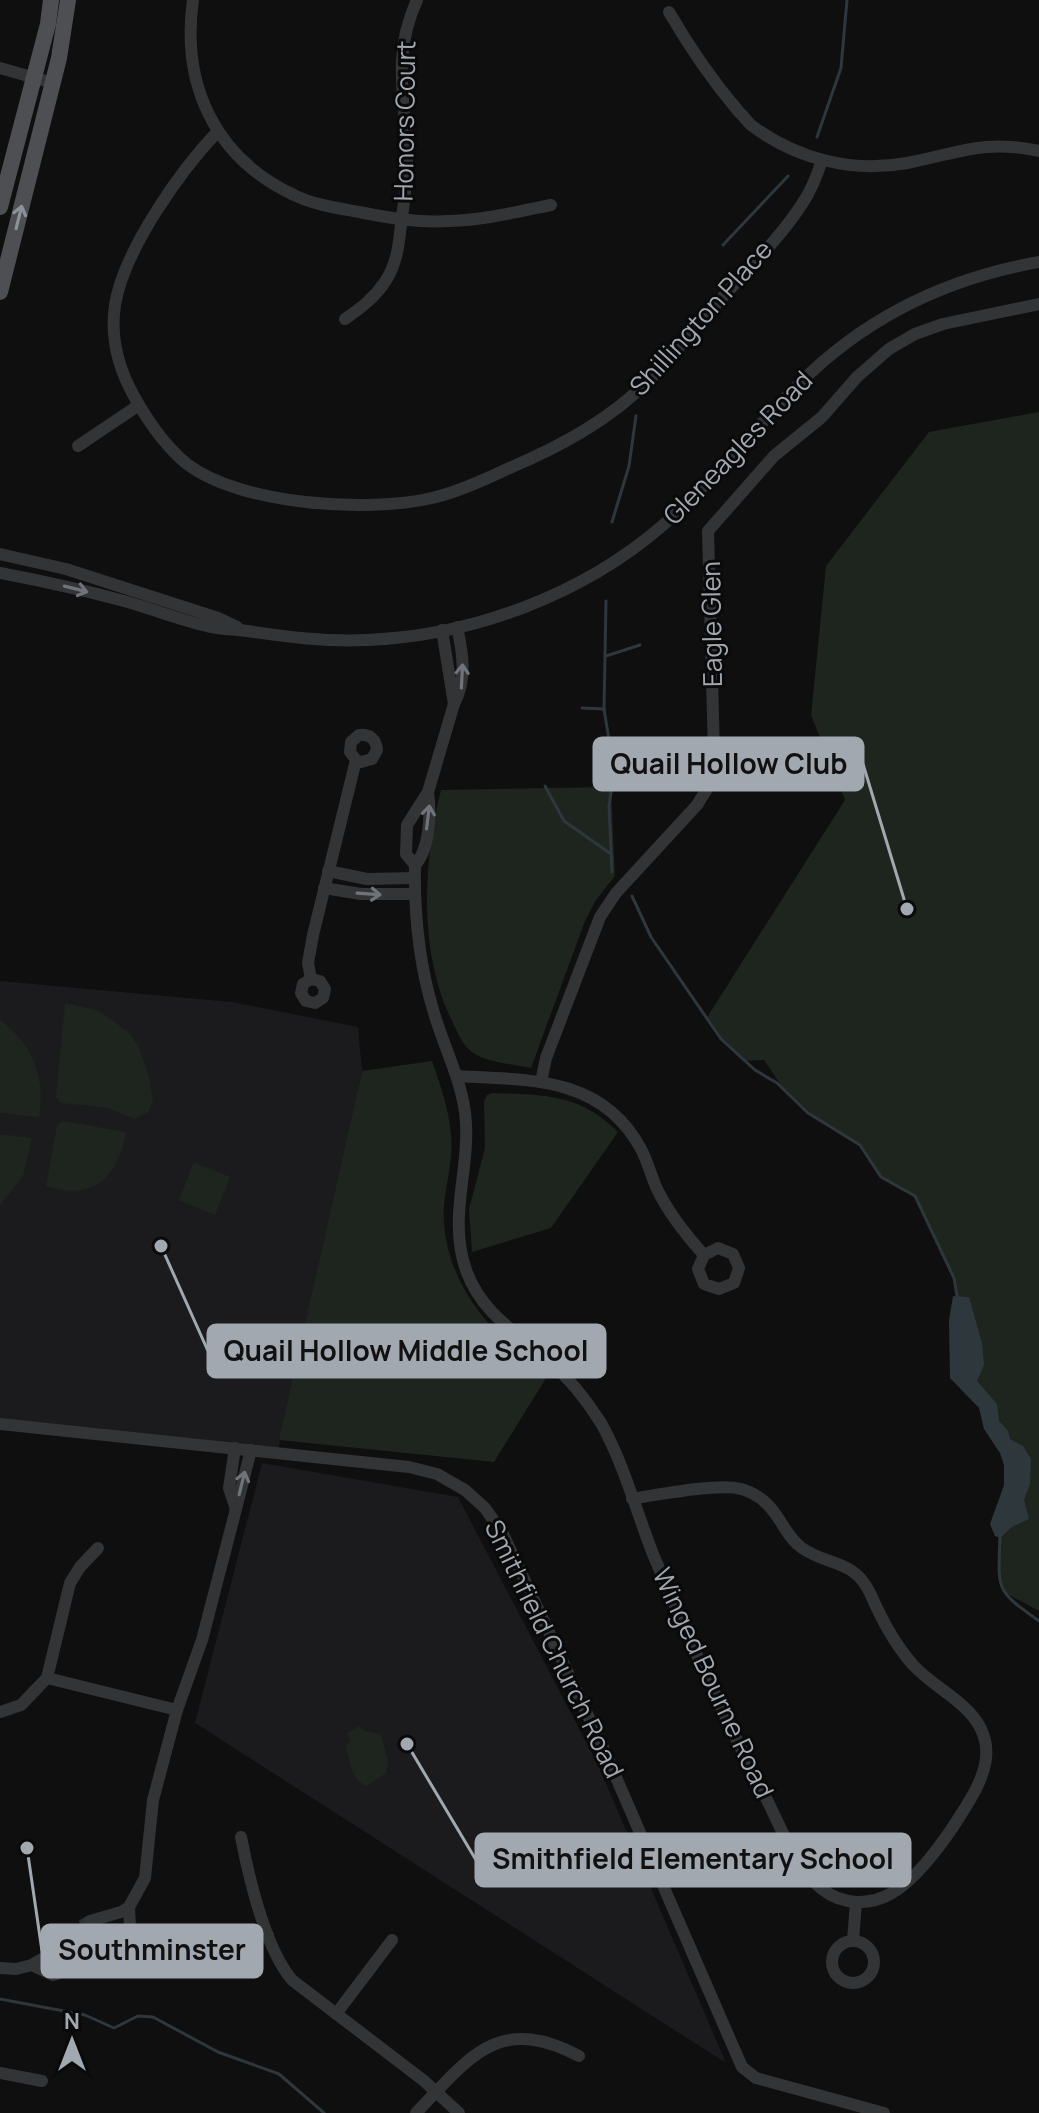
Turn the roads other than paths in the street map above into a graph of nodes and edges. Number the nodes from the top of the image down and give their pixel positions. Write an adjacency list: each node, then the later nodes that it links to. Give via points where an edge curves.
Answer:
1 (51, 0): 7 (main road)
2 (68, 0): 8 (main road)
3 (193, 0): 9 (street, via 192,66)
4 (417, 0): 14 (street, Honors Court, via 408,23 400,80 407,164)
5 (669, 12): 11 (street, via 710,79 749,124 782,145)
6 (0, 68): 7 (street)
7 (32, 78): 8 (street); 13 (main road)
8 (53, 83): 16 (main road, one-way to 8)
9 (218, 131): 14 (street, via 257,172 296,196); 19 (street, Shillington Place, via 185,168 136,248 119,287 115,348)
10 (1039, 151): 11 (street, via 971,147 877,166)
11 (822, 160): 19 (street, Shillington Place, via 801,207 641,387 571,439 463,488 403,504 355,506 242,490 187,463)
12 (551, 205): 14 (street, via 470,220)
13 (0, 207)
14 (402, 220): 18 (street, Honors Court, via 387,278 373,298)
15 (1039, 262): 23 (street, Gleneagles Road, via 963,280 886,315 800,383 702,489 650,536 547,597)
16 (0, 292)
17 (1039, 304): 35 (street, Eagle Glen, via 943,324 889,349 822,417 774,456 708,531 714,753 710,784 600,917)
18 (345, 319)
19 (139, 405): 20 (street)
20 (78, 446)
21 (0, 554): 24 (street, Gleneagles Road, via 98,579)
22 (0, 573): 24 (street, Gleneagles Road, one-way to 24, via 83,590 213,628)
23 (457, 627): 25 (street, Gleneagles Road); 26 (street, Winged Bourne Road, one-way to 23, via 462,682)
24 (243, 630): 25 (street, Gleneagles Road, via 337,640)
25 (442, 630): 26 (street, Winged Bourne Road)
26 (454, 704): 28 (street, Winged Bourne Road)
27 (356, 760): 29 (street)
28 (428, 792): 30 (street, Winged Bourne Road, one-way to 28, via 422,857 431,808); 30 (street, Winged Bourne Road, via 407,825 406,854)
29 (328, 871): 30 (street, via 367,879); 31 (street)
30 (414, 871): 32 (street, Winged Bourne Road)
31 (324, 888): 32 (street, one-way to 32); 33 (street, via 308,963)
32 (414, 894): 34 (street, Winged Bourne Road, via 426,987)
33 (311, 979)
34 (457, 1076): 35 (street); 40 (street, Winged Bourne Road, via 467,1138 458,1230 471,1282 503,1326 549,1361 582,1396 612,1445)
35 (541, 1082): 36 (street, via 577,1090 621,1120 643,1152 674,1219)
36 (704, 1255)
37 (0, 1424): 38 (street, Smithfield Church Road)
38 (235, 1448): 39 (street, Smithfield Church Road); 41 (street, via 229,1488)
39 (251, 1450): 41 (street, one-way to 39); 64 (street, Smithfield Church Road, via 420,1469 454,1483 485,1508 503,1534 605,1752 742,2067 756,2078)
40 (632, 1499): 47 (street, Winged Bourne Road, via 722,1709 807,1874 831,1895); 47 (street, via 718,1486 755,1494 799,1546 855,1573 902,1651 979,1725 987,1747 985,1771 955,1823 898,1890)
41 (236, 1509): 44 (street, via 202,1640)
42 (98, 1548): 43 (street, via 70,1583)
43 (47, 1678): 44 (street); 45 (street, via 21,1705)
44 (177, 1710): 48 (street, via 153,1800 145,1878)
45 (0, 1712)
46 (241, 1837): 51 (street)
47 (856, 1902): 53 (street)
48 (129, 1907): 49 (street); 55 (street, via 130,1927 57,1974)
49 (90, 1921)
50 (66, 1935): 55 (street)
51 (268, 1935): 54 (street); 57 (street, via 283,1969)
52 (392, 1940): 57 (street)
53 (853, 1941)
54 (219, 1952)
55 (32, 1965): 56 (street)
56 (0, 1968)
57 (336, 2014): 61 (street)
58 (579, 2056): 61 (street, via 536,2039 495,2043 470,2058)
59 (0, 2073): 60 (street)
60 (42, 2081)
61 (436, 2092): 62 (street); 63 (street)
62 (416, 2113)
63 (459, 2113)
64 (884, 2113)

